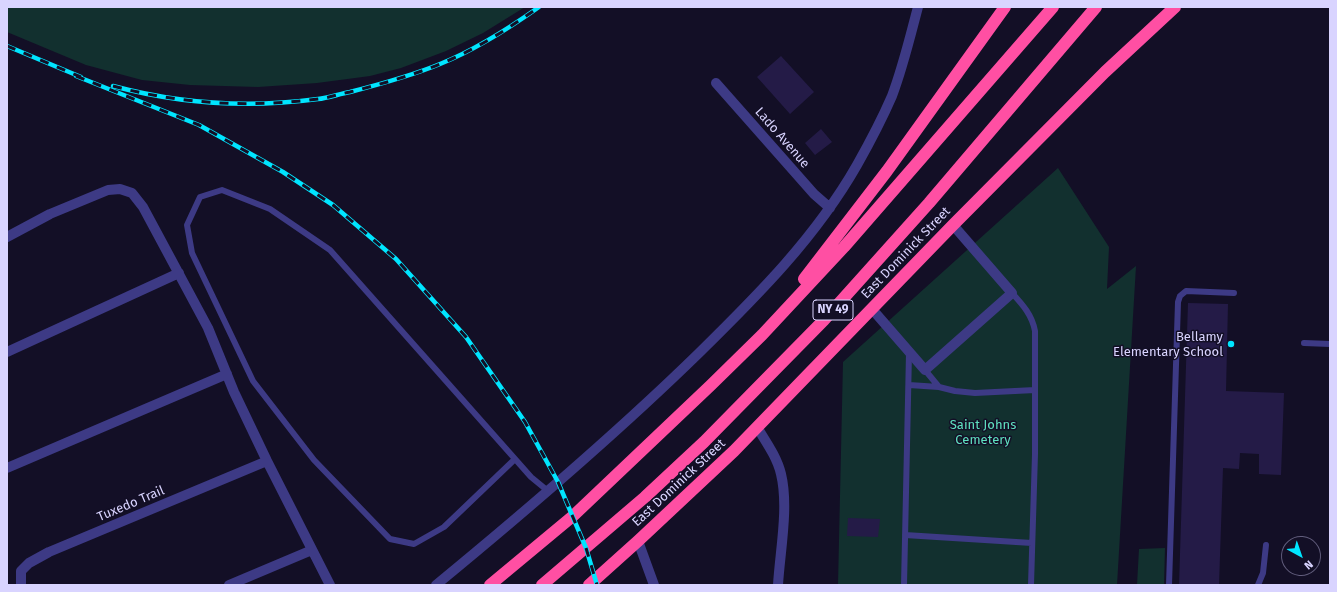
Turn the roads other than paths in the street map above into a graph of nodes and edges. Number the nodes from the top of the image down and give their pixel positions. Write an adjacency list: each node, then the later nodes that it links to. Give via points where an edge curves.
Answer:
1 (918, 7): 7 (street, via 901,69 882,118)
2 (1005, 7): 14 (highway, via 887,171)
3 (1053, 7): 14 (highway, NY 49, via 844,247)
4 (1096, 7): 39 (highway, NY 49, via 929,203 824,320 704,442 645,497)
5 (1175, 7): 8 (highway, East Dominick Street, via 1105,72)
6 (716, 83): 7 (street, Lado Avenue, via 814,194)
7 (830, 208): 28 (street, via 749,304 652,398)
8 (953, 225): 11 (street); 13 (highway, East Dominick Street)
9 (7, 237): 10 (street, via 50,214 108,190 120,189 132,193 144,207)
10 (179, 273): 17 (street); 20 (street, via 208,328)
11 (1012, 293): 19 (street); 23 (lane, via 1028,311 1034,323)
12 (1234, 293): 45 (lane, via 1186,291 1178,302)
13 (872, 309): 18 (street); 24 (highway, East Dominick Street)
14 (762, 335): 38 (highway, NY 49, via 573,516)
15 (1304, 343): 16 (lane)
16 (1330, 344)
17 (7, 352)
18 (909, 352): 19 (street); 21 (lane)
19 (925, 370): 22 (lane)
20 (227, 374): 26 (street); 27 (street)
21 (909, 385): 22 (lane); 29 (lane)
22 (939, 387): 23 (lane, via 975,393)
23 (1035, 390): 31 (lane)
24 (757, 427): 30 (highway, East Dominick Street); 42 (street, via 781,474 784,506)
25 (515, 459): 25 (lane, via 330,250 270,209 222,190 200,197 187,225 192,253 253,381 314,460 390,539 414,544 444,527); 28 (lane)
26 (267, 461): 33 (street); 34 (street, Tuxedo Trail, via 49,552 29,563 22,571)
27 (7, 468)
28 (548, 491): 37 (street)
29 (905, 535): 31 (lane); 43 (lane)
30 (638, 542): 40 (highway, East Dominick Street); 41 (street)
31 (1032, 543): 44 (lane)
32 (1266, 545): 46 (lane, via 1264,573)
33 (312, 550): 35 (street); 36 (street)
34 (21, 585)
35 (229, 585)
36 (330, 585)
37 (436, 585)
38 (490, 585)
39 (542, 585)
40 (589, 585)
41 (654, 585)
42 (778, 585)
43 (904, 585)
44 (1031, 585)
45 (1169, 585)
46 (1258, 585)

